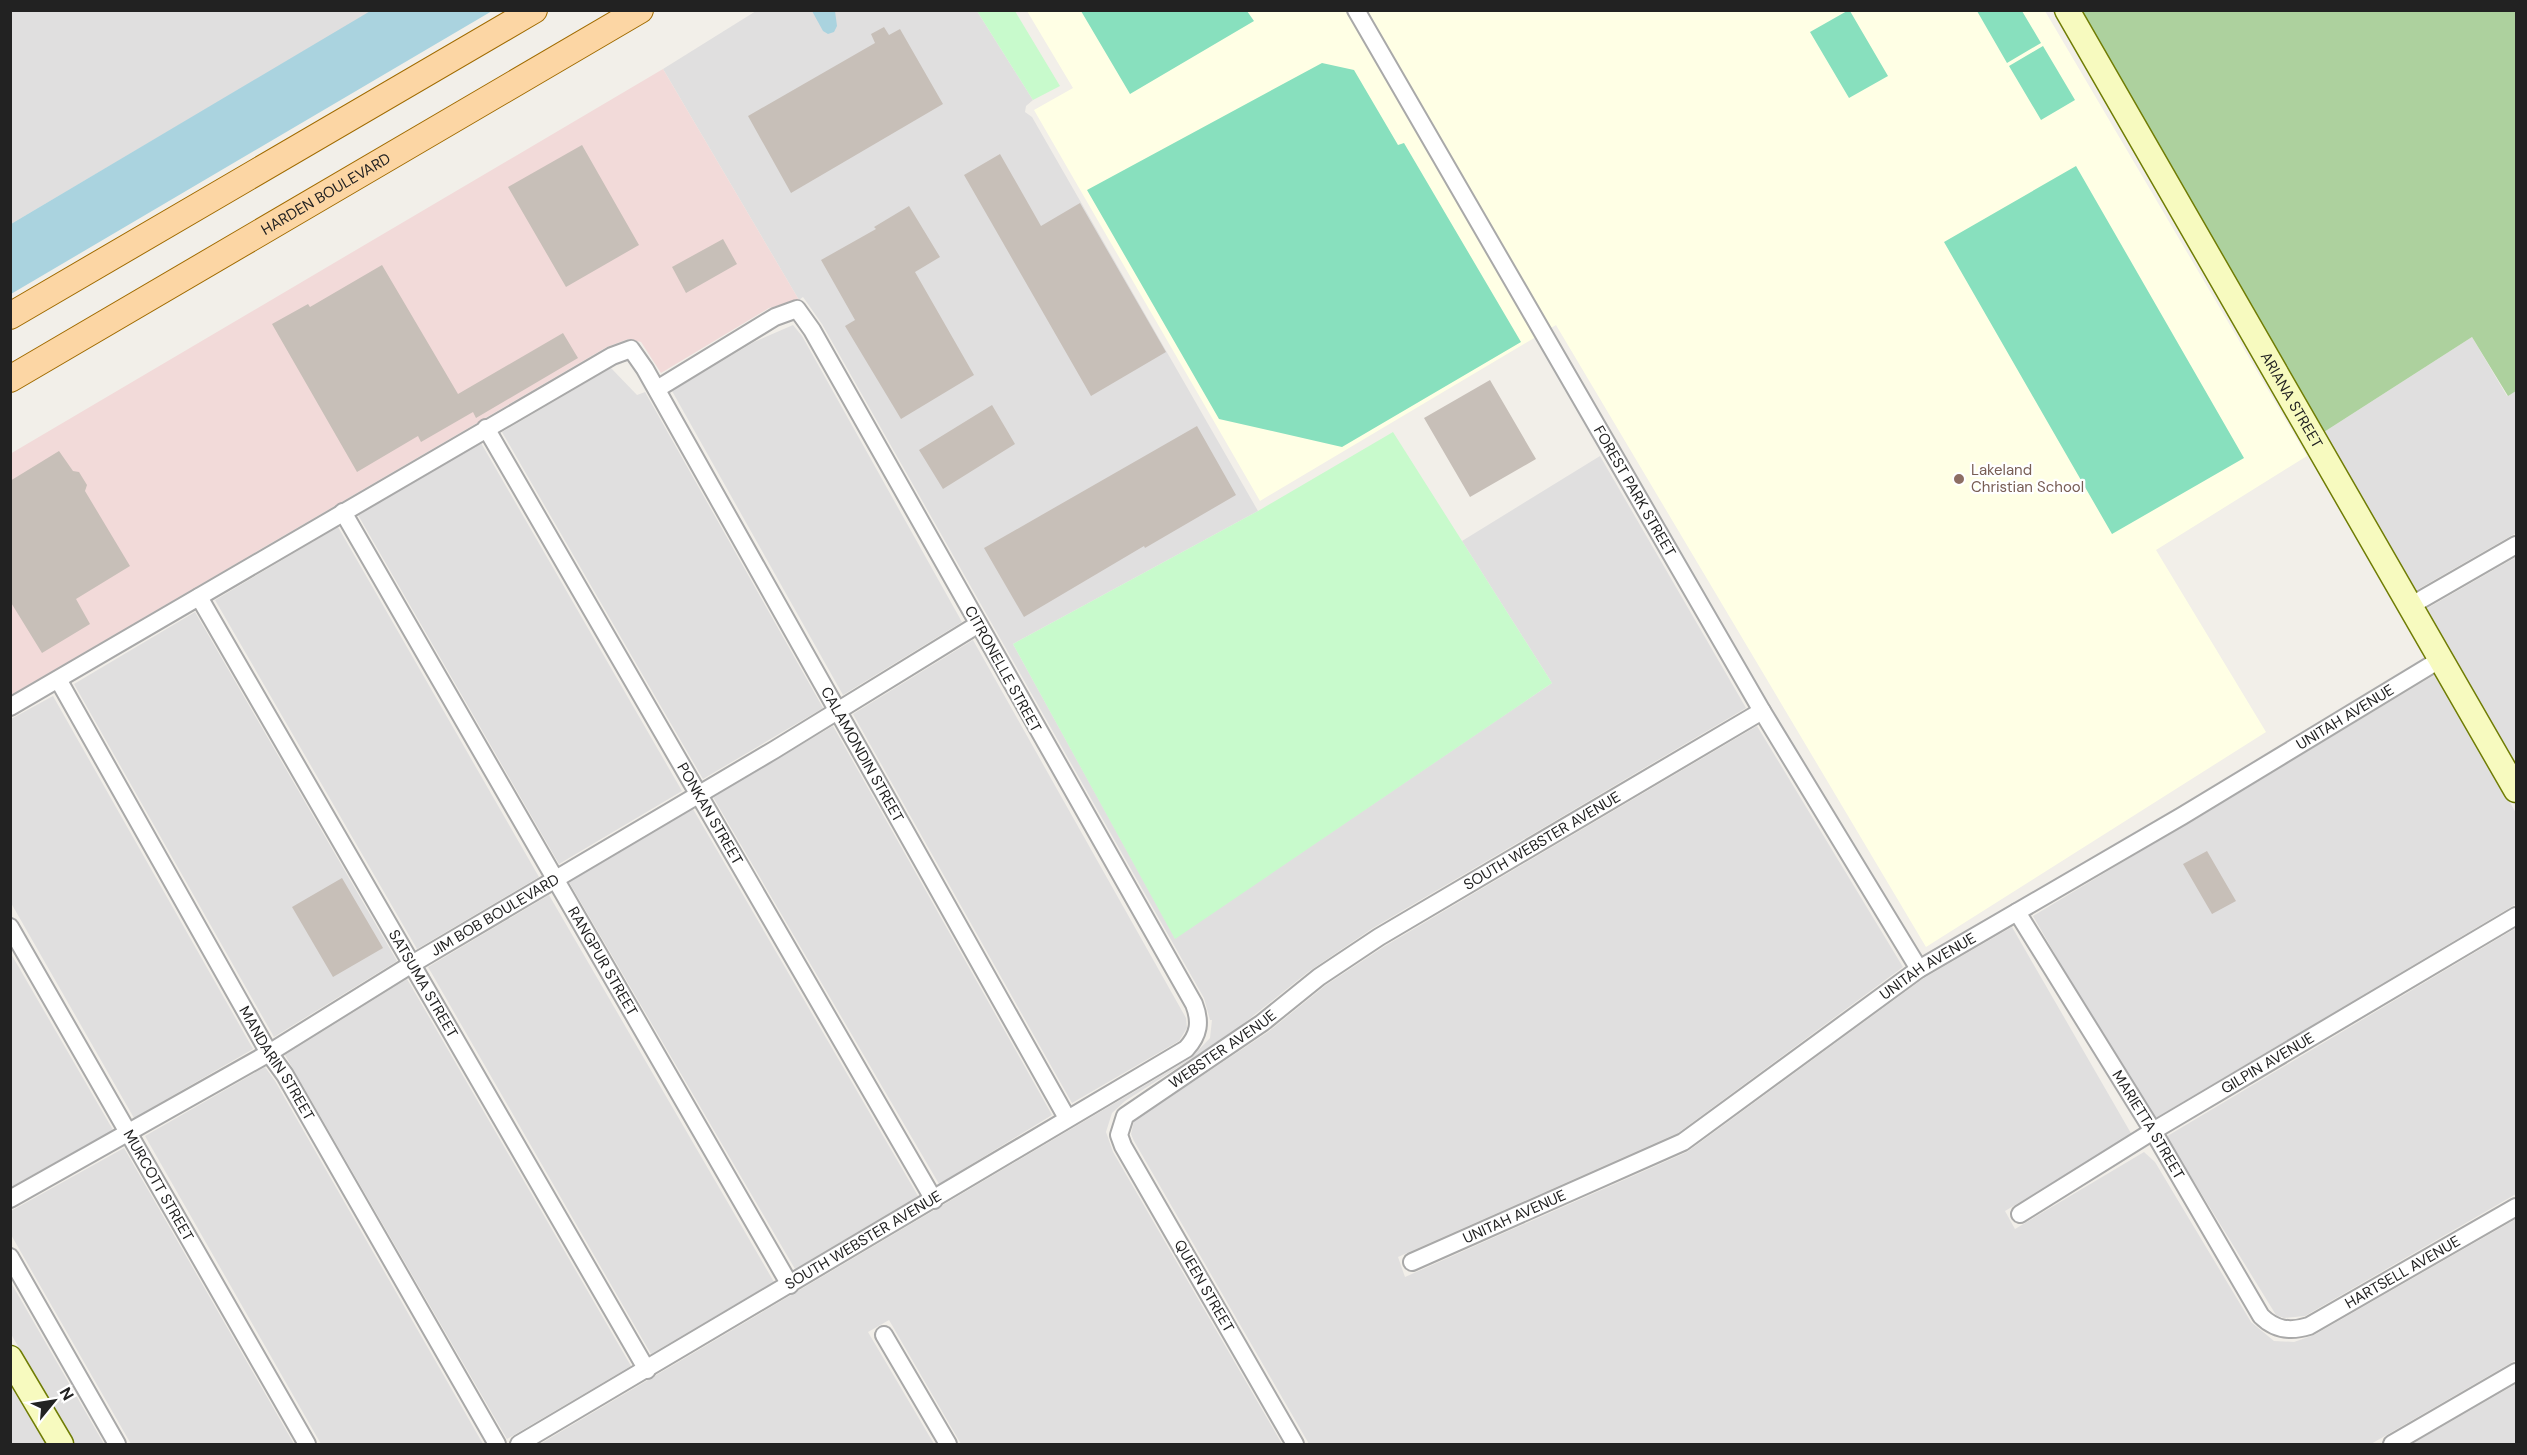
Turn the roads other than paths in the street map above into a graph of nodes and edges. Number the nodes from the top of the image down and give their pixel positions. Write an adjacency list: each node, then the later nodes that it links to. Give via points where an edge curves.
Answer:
1 (534, 10): 5 (main road)
2 (640, 10): 6 (main road, HARDEN BOULEVARD)
3 (1356, 10): 18 (street, FOREST PARK STREET)
4 (2067, 10): 12 (street, ARIANA STREET)
5 (10, 316)
6 (10, 379)
7 (657, 388): 8 (street, CALAMONDIN STREET, via 631,349); 13 (street, CITRONELLE STREET, via 775,317 796,309 812,330); 17 (street, CALAMONDIN STREET)
8 (486, 428): 9 (street); 20 (street, PONKAN STREET)
9 (343, 512): 11 (street); 21 (street, RANGPUR STREET)
10 (2517, 545): 12 (street)
11 (199, 597): 15 (street); 25 (street, SATSUMA STREET)
12 (2410, 606): 14 (street, ARIANA STREET)
13 (977, 625): 17 (street, JIM BOB BOULEVARD); 28 (street, CITRONELLE STREET, via 1194,1004)
14 (2441, 659): 19 (street, ARIANA STREET); 22 (street, UNITAH AVENUE)
15 (58, 681): 16 (street); 29 (street, MANDARIN STREET)
16 (10, 707)
17 (838, 711): 20 (street, JIM BOB BOULEVARD); 30 (street, CALAMONDIN STREET)
18 (1762, 711): 26 (street, FOREST PARK STREET); 27 (street, SOUTH WEBSTER AVENUE, via 1471,881)
19 (2517, 790)
20 (698, 795): 21 (street, JIM BOB BOULEVARD); 35 (street, PONKAN STREET)
21 (554, 879): 25 (street, JIM BOB BOULEVARD); 40 (street, RANGPUR STREET)
22 (2018, 912): 26 (street, UNITAH AVENUE); 32 (street, MARIETTA STREET)
23 (2517, 916): 32 (street, GILPIN AVENUE)
24 (10, 927): 33 (street, MURCOTT STREET)
25 (412, 964): 29 (street, JIM BOB BOULEVARD); 44 (street, SATSUMA STREET)
26 (1918, 969): 39 (street, UNITAH AVENUE, via 1683,1142)
27 (1324, 974): 31 (street, WEBSTER AVENUE, via 1262,1023 1131,1110)
28 (1198, 1029): 30 (street, SOUTH WEBSTER AVENUE, via 1195,1040 1186,1049)
29 (269, 1053): 33 (street, JIM BOB BOULEVARD); 49 (street, MANDARIN STREET)
30 (1067, 1118): 35 (street, SOUTH WEBSTER AVENUE)
31 (1121, 1125): 52 (street, QUEEN STREET, via 1123,1146)
32 (2153, 1131): 37 (street, GILPIN AVENUE); 41 (street, MARIETTA STREET, via 2261,1316 2268,1324)
33 (129, 1133): 34 (street, JIM BOB BOULEVARD); 48 (street, MURCOTT STREET)
34 (10, 1198)
35 (934, 1200): 40 (street, SOUTH WEBSTER AVENUE)
36 (2517, 1207): 41 (street, HARTSELL AVENUE, via 2309,1326)
37 (2020, 1214)
38 (10, 1257): 47 (street)
39 (1412, 1262)
40 (790, 1285): 44 (street, SOUTH WEBSTER AVENUE)
41 (2286, 1330)
42 (884, 1335): 51 (street)
43 (10, 1358): 46 (street)
44 (646, 1370): 50 (street, SOUTH WEBSTER AVENUE)
45 (2517, 1372): 53 (street)
46 (61, 1444)
47 (117, 1444)
48 (307, 1444)
49 (497, 1444)
50 (519, 1444)
51 (948, 1444)
52 (1295, 1444)
53 (2391, 1444)

